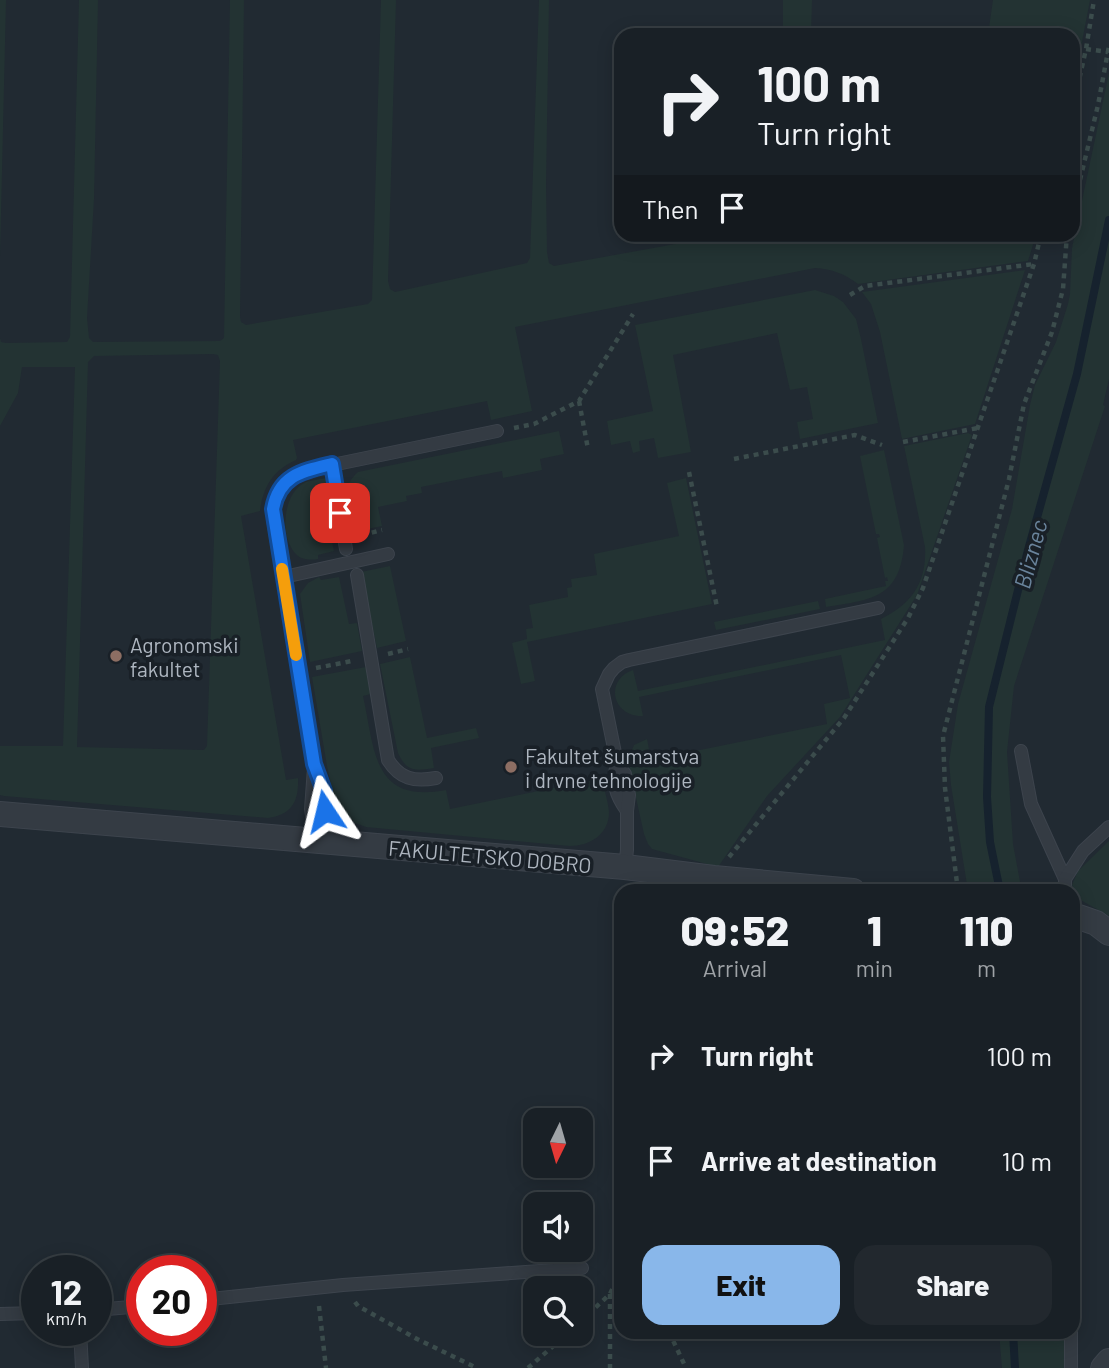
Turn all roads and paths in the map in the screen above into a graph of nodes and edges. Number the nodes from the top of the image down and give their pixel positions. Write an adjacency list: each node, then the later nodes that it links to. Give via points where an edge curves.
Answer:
1 (1094, 0): 2 (path)
2 (1086, 49): 3 (path); 4 (path)
3 (1108, 49): 5 (path)
4 (1080, 76)
5 (1080, 180)
6 (1039, 242): 8 (path)
7 (1066, 242): 34 (path, via 1063,289 1024,404 943,736)
8 (1034, 264): 9 (path, via 865,286); 12 (path)
9 (850, 295)
10 (633, 314): 11 (path)
11 (579, 401): 13 (path, via 534,424); 16 (path)
12 (978, 428): 14 (path); 31 (path, via 923,588 908,618 844,718)
13 (497, 431): 18 (lane)
14 (903, 442)
15 (882, 445): 17 (path, via 855,435)
16 (588, 449)
17 (734, 459)
18 (332, 464): 20 (lane); 23 (lane, via 295,475 277,494 273,509)
19 (689, 472): 24 (path)
20 (346, 549)
21 (388, 554): 23 (lane)
22 (357, 575): 27 (lane, via 388,760 400,775 416,780)
23 (284, 577): 30 (lane, via 314,764 324,791 325,811)
24 (716, 607)
25 (878, 608): 32 (lane, via 622,662 609,674 602,689 617,763 625,774 629,795)
26 (1021, 751): 35 (lane, via 1031,804)
27 (436, 778)
28 (0, 814): 30 (street, FAKULTETSKO DOBRO)
29 (1109, 827): 36 (lane, via 1083,852)
30 (316, 841): 32 (street, FAKULTETSKO DOBRO)
31 (726, 861)
32 (625, 867): 33 (street, FAKULTETSKO DOBRO)
33 (786, 884)
34 (957, 884)
35 (1065, 884)
36 (1066, 884)
37 (1080, 917): 38 (street)
38 (1109, 933)
39 (582, 1268): 40 (lane)
40 (343, 1285): 42 (lane); 55 (path, via 358,1306)
41 (614, 1285): 43 (path)
42 (318, 1288): 44 (lane); 54 (path)
43 (610, 1294): 45 (path); 57 (path)
44 (217, 1298)
45 (593, 1310)
46 (21, 1313): 47 (lane)
47 (0, 1314)
48 (672, 1339): 58 (path)
49 (1071, 1339): 59 (lane)
50 (81, 1346): 53 (lane)
51 (553, 1346): 56 (path)
52 (1109, 1361): 60 (street)
53 (82, 1368)
54 (326, 1368)
55 (477, 1368)
56 (528, 1368)
57 (610, 1368)
58 (686, 1368)
59 (1071, 1368)
60 (1103, 1368)

